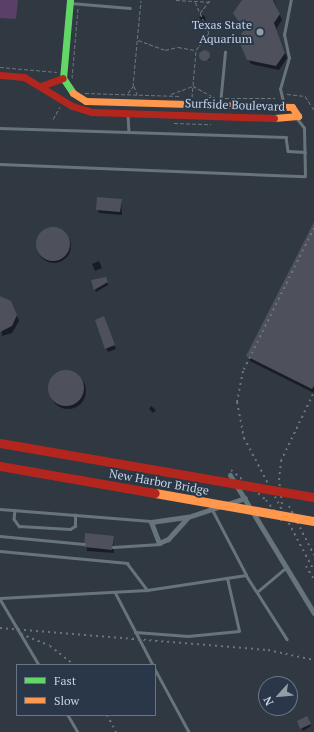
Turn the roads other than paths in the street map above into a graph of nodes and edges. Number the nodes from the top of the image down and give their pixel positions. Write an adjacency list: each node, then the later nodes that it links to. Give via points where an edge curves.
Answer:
1 (291, 0): 9 (lane, via 284,34 289,58 280,89)
2 (73, 3): 3 (lane); 6 (main road)
3 (130, 8)
4 (225, 52): 8 (lane)
5 (0, 75): 7 (main road, Surfside Boulevard, via 24,77)
6 (61, 75): 7 (main road); 8 (main road, Surfside Boulevard, via 71,92 86,101)
7 (41, 86): 10 (main road, Surfside Boulevard, via 82,110)
8 (220, 101): 9 (main road, Surfside Boulevard)
9 (284, 106): 11 (main road, Surfside Boulevard, via 296,108 298,114)
10 (128, 113): 11 (main road, Surfside Boulevard); 13 (lane)
11 (295, 118): 14 (lane, via 304,128)
12 (0, 128): 13 (lane)
13 (129, 131): 14 (lane, via 286,137 288,151)
14 (305, 152): 15 (lane, via 305,176)
15 (0, 164)
16 (0, 443): 19 (main road, New Harbor Bridge, bridge)
17 (0, 466): 26 (main road, New Harbor Bridge, bridge)
18 (230, 475): 20 (street)
19 (314, 497)
20 (245, 498): 23 (street); 33 (street)
21 (0, 509): 22 (lane)
22 (15, 510): 24 (lane); 24 (lane, via 14,519 19,526 70,529 75,526)
23 (212, 510): 25 (street); 34 (lane)
24 (75, 515): 27 (lane)
25 (188, 517): 27 (street); 30 (street)
26 (314, 521)
27 (151, 522): 30 (street)
28 (0, 536): 29 (lane)
29 (84, 544)
30 (160, 544): 31 (lane)
31 (113, 547)
32 (0, 551): 36 (lane, via 127,563)
33 (286, 568): 38 (lane); 40 (street)
34 (246, 575): 35 (lane); 38 (lane)
35 (227, 578): 36 (lane); 41 (lane, via 239,631 188,636)
36 (147, 590): 37 (lane)
37 (116, 592): 39 (lane); 41 (lane)
38 (257, 592): 42 (lane)
39 (0, 599): 43 (lane)
40 (314, 613)
41 (135, 632): 44 (lane)
42 (287, 640)
43 (38, 664)
44 (152, 664)
45 (156, 670): 48 (lane)
46 (69, 716): 47 (lane)
47 (78, 732)
48 (189, 732)

